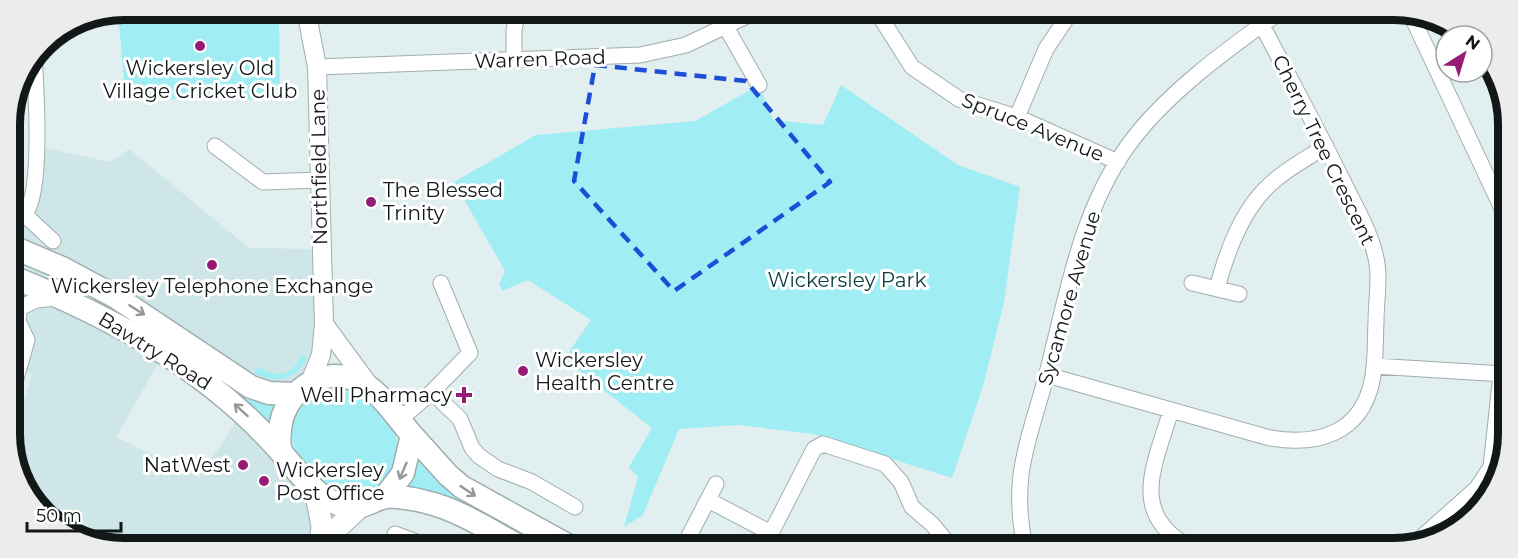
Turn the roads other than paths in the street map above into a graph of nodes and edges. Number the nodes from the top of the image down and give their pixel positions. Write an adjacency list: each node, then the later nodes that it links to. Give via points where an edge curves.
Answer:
1 (308, 20): 11 (street, Northfield Lane)
2 (516, 20): 10 (street)
3 (740, 20): 9 (street, Warren Road)
4 (882, 20): 14 (street, Spruce Avenue, via 912,67 959,99)
5 (1065, 20): 14 (street, via 1046,49)
6 (1269, 20): 8 (street, Sycamore Avenue)
7 (1414, 22): 19 (street)
8 (1262, 25): 16 (street, Cherry Tree Crescent); 17 (street, Sycamore Avenue, via 1164,106 1140,129)
9 (726, 27): 10 (street, Warren Road, via 686,45 640,55); 13 (street)
10 (514, 60): 11 (street, Warren Road)
11 (317, 67): 18 (street, Northfield Lane)
12 (35, 70): 21 (street, via 37,124 32,200)
13 (759, 85)
14 (1017, 117): 17 (street, Spruce Avenue)
15 (215, 146): 18 (street, via 263,182)
16 (1326, 146): 27 (street, via 1276,179 1257,199 1235,236); 34 (street, Cherry Tree Crescent, via 1375,255 1378,271)
17 (1118, 162): 36 (street, Sycamore Avenue, via 1088,219)
18 (320, 180): 31 (street, Northfield Lane)
19 (1498, 200)
20 (20, 210): 21 (street)
21 (25, 214): 22 (street)
22 (52, 240)
23 (20, 250): 37 (main road, Bawtry Road, one-way to 37, via 116,297 251,387 269,393)
24 (20, 280): 29 (main road, Bawtry Road)
25 (441, 283): 39 (street, via 470,352)
26 (1192, 283): 27 (street)
27 (1217, 289): 28 (street)
28 (1239, 294)
29 (62, 298): 30 (street, via 36,300); 43 (main road, Bawtry Road, one-way to 29, via 254,421 176,360)
30 (20, 308)
31 (324, 324): 37 (street, Northfield Lane, via 321,355); 38 (street)
32 (20, 325): 33 (street, via 27,340)
33 (20, 364)
34 (1374, 366): 35 (street); 40 (street, Cherry Tree Crescent, via 1367,399 1359,413 1337,431 1310,442 1270,438)
35 (1498, 374)
36 (1047, 375): 40 (street, Cherry Tree Crescent); 61 (street, Sycamore Avenue, via 1021,472 1019,516)
37 (303, 388): 38 (main road, via 336,375 360,381); 43 (main road, via 281,420)
38 (373, 390): 42 (main road)
39 (432, 392): 42 (street); 49 (street, via 460,419 479,456)
40 (1171, 410): 62 (street, via 1151,483 1151,505 1161,526)
41 (1498, 413): 51 (street, via 1491,467 1477,488)
42 (405, 428): 46 (main road, one-way to 46, via 404,473); 57 (main road, one-way to 57, via 462,487)
43 (281, 452): 45 (main road)
44 (716, 484): 47 (street)
45 (315, 490): 48 (main road, via 332,503); 53 (main road)
46 (385, 497): 48 (main road); 56 (main road, via 437,505)
47 (708, 500): 52 (street); 58 (street)
48 (361, 507): 54 (main road)
49 (574, 507)
50 (395, 534): 55 (street)
51 (1424, 534)
52 (689, 536)
53 (321, 538)
54 (327, 538)
55 (406, 538)
56 (503, 538)
57 (554, 538)
58 (766, 538)
59 (769, 538): 60 (street, via 814,449 823,444 885,464 901,482 912,507)
60 (944, 538)
61 (1023, 538)
62 (1174, 538)

